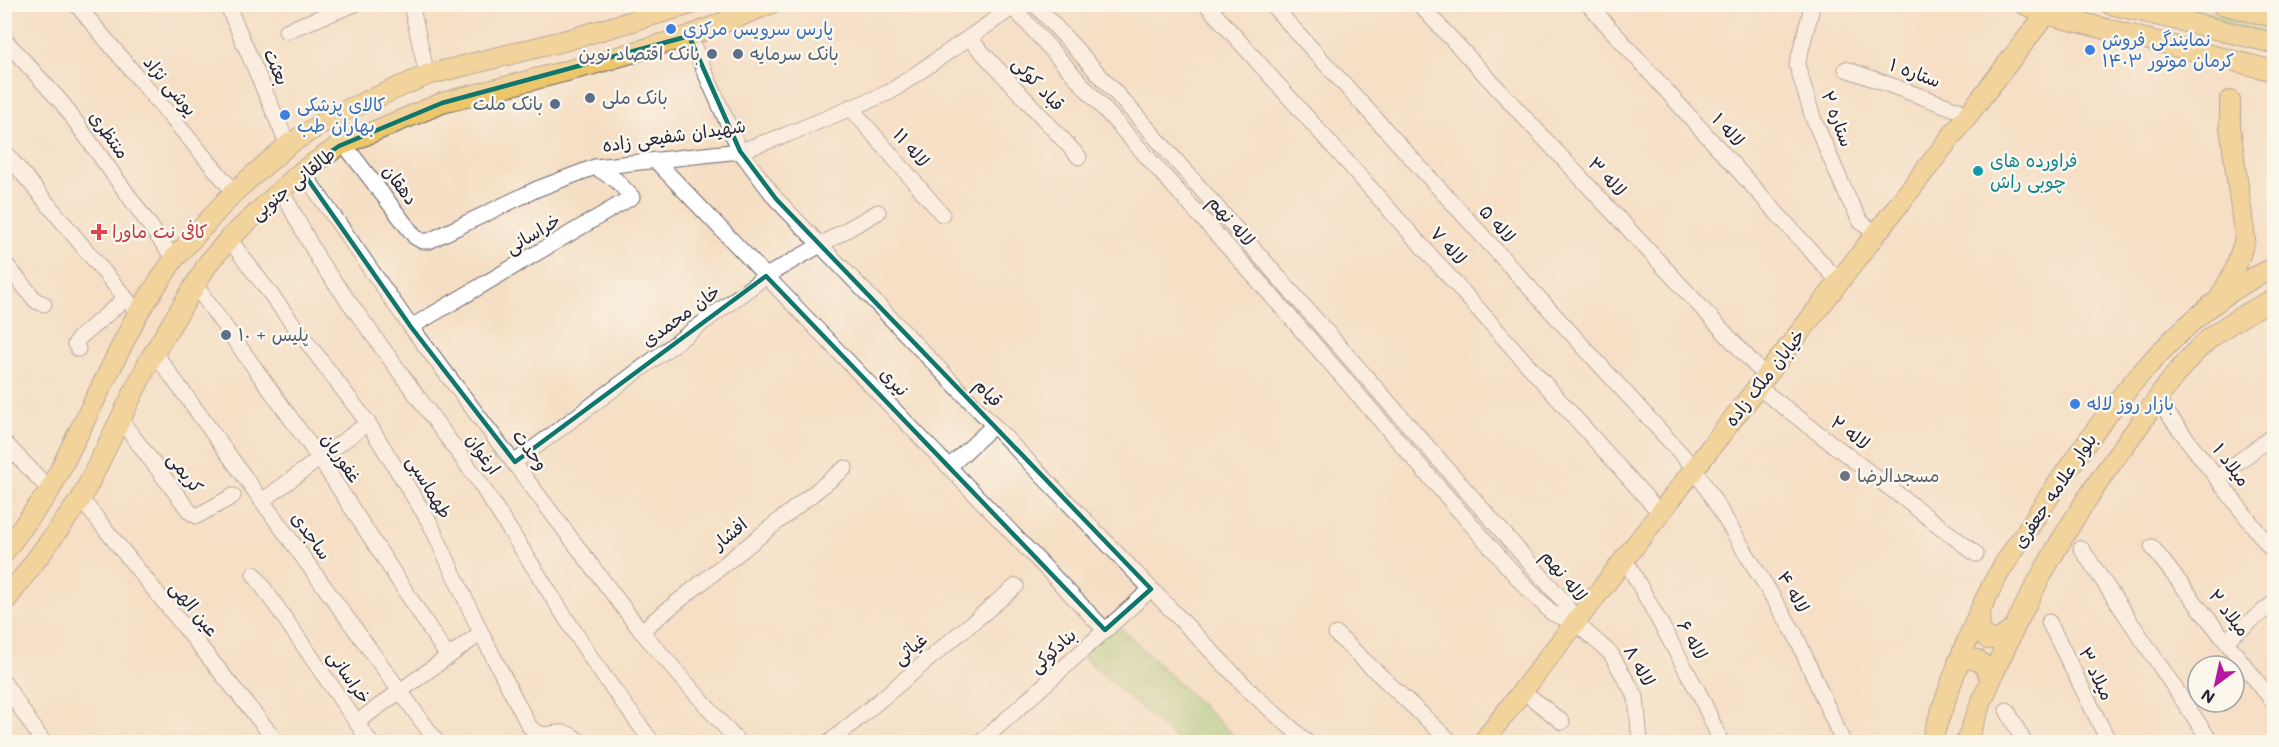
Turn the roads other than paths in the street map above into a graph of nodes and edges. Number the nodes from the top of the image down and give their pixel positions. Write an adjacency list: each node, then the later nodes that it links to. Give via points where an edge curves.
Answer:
1 (76, 4): 39 (street, یوشی نژاد)
2 (228, 4): 31 (street, بعثت)
3 (355, 4): 19 (street)
4 (411, 4): 26 (street)
5 (691, 4): 26 (main road, طالقانی جنوبی)
6 (770, 4): 20 (main road, طالقانی جنوبی)
7 (1035, 4): 44 (street, لاله نهم)
8 (1206, 4): 78 (street, لاله ۷)
9 (1271, 4): 72 (street, لاله ۵)
10 (1419, 4): 61 (street, لاله ۳)
11 (1588, 4): 52 (street, لاله ۱)
12 (2024, 4): 17 (main road)
13 (2110, 4): 23 (main road)
14 (2221, 4): 18 (main road)
15 (1011, 6): 21 (street, شهیدان شفیعی زاده); 47 (street, لاله نهم)
16 (1812, 7): 42 (street, ستاره ۲, via 1797,65 1813,118 1848,198 1861,222)
17 (2046, 14): 25 (main road); 29 (main road, خیابان ملک زاده)
18 (2274, 17)
19 (286, 31)
20 (689, 36): 30 (main road, طالقانی جنوبی, via 442,103); 33 (street, قیام)
21 (969, 38): 28 (street, شهیدان شفیعی زاده, via 891,92); 34 (street, قباد کوکی)
22 (4, 39): 48 (street, منتظری, via 62,103)
23 (2274, 43)
24 (1846, 69): 29 (street, ستاره ۱)
25 (2274, 71)
26 (427, 75): 31 (main road, طالقانی جنوبی, via 335,115)
27 (2230, 101): 55 (main road, via 2245,239 2235,270)
28 (850, 107): 33 (street, شهیدان شفیعی زاده); 41 (street, لاله ۱۱)
29 (1969, 114): 42 (main road, خیابان ملک زاده)
30 (344, 144): 37 (main road, طالقانی جنوبی); 45 (street, دهقان, via 415,237)
31 (288, 146): 39 (main road, طالقانی جنوبی)
32 (4, 151): 57 (street)
33 (740, 151): 35 (street, شهیدان شفیعی زاده); 46 (street, قیام, via 776,199)
34 (1079, 157)
35 (655, 160): 36 (street, شهیدان شفیعی زاده); 51 (street, نیری)
36 (595, 166): 45 (street, شهیدان شفیعی زاده); 58 (street, خراسانی, via 632,197)
37 (302, 171): 38 (main road, طالقانی جنوبی); 58 (street, وحدت)
38 (281, 189): 43 (main road, طالقانی جنوبی); 114 (street, ارغوان, via 320,262 478,480 595,664)
39 (234, 192): 48 (main road, طالقانی جنوبی)
40 (878, 212): 46 (street, خان محمدی)
41 (942, 214)
42 (1876, 234): 52 (main road, خیابان ملک زاده)
43 (229, 239): 53 (main road, طالقانی جنوبی); 64 (street, طهماسبی)
44 (1246, 240): 47 (street); 92 (street, لاله نهم, via 1565,603)
45 (429, 241)
46 (819, 246): 51 (street, خان محمدی); 65 (street, قیام)
47 (1232, 252): 92 (street, لاله نهم, via 1524,585 1551,613)
48 (174, 260): 57 (main road, طالقانی جنوبی)
49 (4, 262): 56 (street, via 36,301)
50 (2274, 268): 55 (main road, بلوار علامه جعفری)
51 (766, 276): 69 (street, خان محمدی); 70 (street, نیری)
52 (1839, 282): 61 (main road, خیابان ملک زاده)
53 (195, 285): 60 (main road, طالقانی جنوبی); 68 (street, غفوریان)
54 (2274, 299): 62 (main road, بلوار علامه جعفری, via 2244,315 2199,348)
55 (2218, 301): 90 (main road, بلوار علامه جعفری, via 2181,332 2123,396 2068,468 1993,584)
56 (44, 304)
57 (132, 306): 59 (street, via 78,339); 74 (main road, طالقانی جنوبی)
58 (411, 327): 69 (street, وحدت)
59 (77, 346)
60 (154, 352): 63 (main road, طالقانی جنوبی); 77 (street, ساجدی)
61 (1762, 382): 72 (main road, خیابان ملک زاده); 83 (street, لاله ۲)
62 (2157, 400): 73 (street, میلاد ۱); 94 (main road, بلوار علامه جعفری, via 2095,483 2031,590)
63 (120, 419): 75 (street, کریمی, via 190,512 197,516); 76 (main road, طالقانی جنوبی)
64 (368, 423): 68 (street); 96 (street, طهماسبی, via 430,523)
65 (993, 426): 70 (street); 87 (street, قیام)
66 (2274, 435): 73 (street)
67 (4, 441): 74 (street)
68 (320, 459): 77 (street); 99 (street, غفوریان)
69 (515, 462): 95 (street, وحدت)
70 (949, 467): 93 (street, نیری)
71 (845, 468): 95 (street, افشار)
72 (1695, 469): 78 (main road, خیابان ملک زاده); 123 (street, لاله ۴, via 1795,634)
73 (2217, 478): 82 (street, میلاد ۱)
74 (50, 490): 81 (main road, طالقانی جنوبی)
75 (232, 496)
76 (81, 500): 88 (main road, طالقانی جنوبی); 110 (street, عین الهی)
77 (262, 501): 104 (street, ساجدی)
78 (1660, 513): 84 (main road, خیابان ملک زاده)
79 (2152, 547): 98 (street, میلاد ۲)
80 (2081, 548): 128 (street)
81 (4, 552)
82 (2274, 553)
83 (1976, 554)
84 (1625, 559): 92 (main road, خیابان ملک زاده); 122 (street, لاله ۶, via 1701,697)
85 (254, 574): 107 (street, خراسانی)
86 (1016, 586): 116 (street, غیاثی)
87 (1150, 589): 93 (street, بنادکوکی); 118 (street, قیام, via 1253,694)
88 (4, 603)
89 (2274, 603): 98 (street)
90 (1979, 613): 94 (main road, via 1980,630 1989,639 2000,639); 100 (main road, بلوار علامه جعفری)
91 (2049, 622): 127 (street, میلاد ۳)
92 (1576, 623): 103 (main road, خیابان ملک زاده); 121 (street, لاله ۸, via 1611,654 1636,698)
93 (1105, 630): 117 (street, بنادکوکی)
94 (2012, 630): 101 (main road, بلوار علامه جعفری)
95 (641, 631): 115 (street, وحدت)
96 (481, 633): 99 (street); 113 (street, طهماسبی, via 529,726 546,736 564,731)
97 (1336, 634): 119 (street)
98 (2226, 640): 105 (street, میلاد ۲)
99 (448, 657): 104 (street)
100 (1958, 662): 101 (main road, via 1969,657 1979,659); 124 (main road, بلوار علامه جعفری)
101 (1990, 678): 125 (main road, بلوار علامه جعفری)
102 (4, 683): 109 (street)
103 (1523, 691): 108 (street); 120 (main road, خیابان ملک زاده)
104 (400, 692): 107 (street); 112 (street, ساجدی)
105 (2274, 703)
106 (2007, 710): 126 (street)
107 (357, 722): 111 (street, خراسانی)
108 (1563, 722)
109 (43, 742)
110 (277, 742)
111 (370, 742)
112 (437, 742)
113 (580, 742)
114 (652, 742)
115 (738, 742)
116 (830, 742)
117 (981, 742)
118 (1307, 742)
119 (1451, 742)
120 (1483, 742)
121 (1640, 742)
122 (1721, 742)
123 (1843, 742)
124 (1931, 742)
125 (1966, 742)
126 (2024, 742)
127 (2109, 742)
128 (2211, 742)

